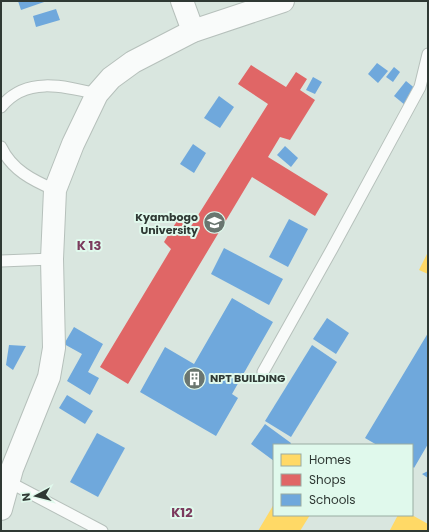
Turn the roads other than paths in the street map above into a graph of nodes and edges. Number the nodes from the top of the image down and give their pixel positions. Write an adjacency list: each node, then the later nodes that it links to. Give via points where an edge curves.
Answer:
1 (182, 1): 3 (street)
2 (283, 1): 3 (street)
3 (193, 31): 5 (street, via 133,62 111,78)
4 (428, 54): 11 (lane, via 420,87)
5 (97, 94): 6 (lane, via 45,85 23,91 9,98); 8 (street)
6 (1, 107)
7 (3, 154): 8 (lane, via 17,169)
8 (54, 190): 9 (street)
9 (52, 259): 10 (lane); 12 (street, via 54,348 49,377 14,462)
10 (1, 261)
11 (263, 372)
12 (9, 482): 13 (street); 14 (lane)
13 (1, 508)
14 (102, 531)

